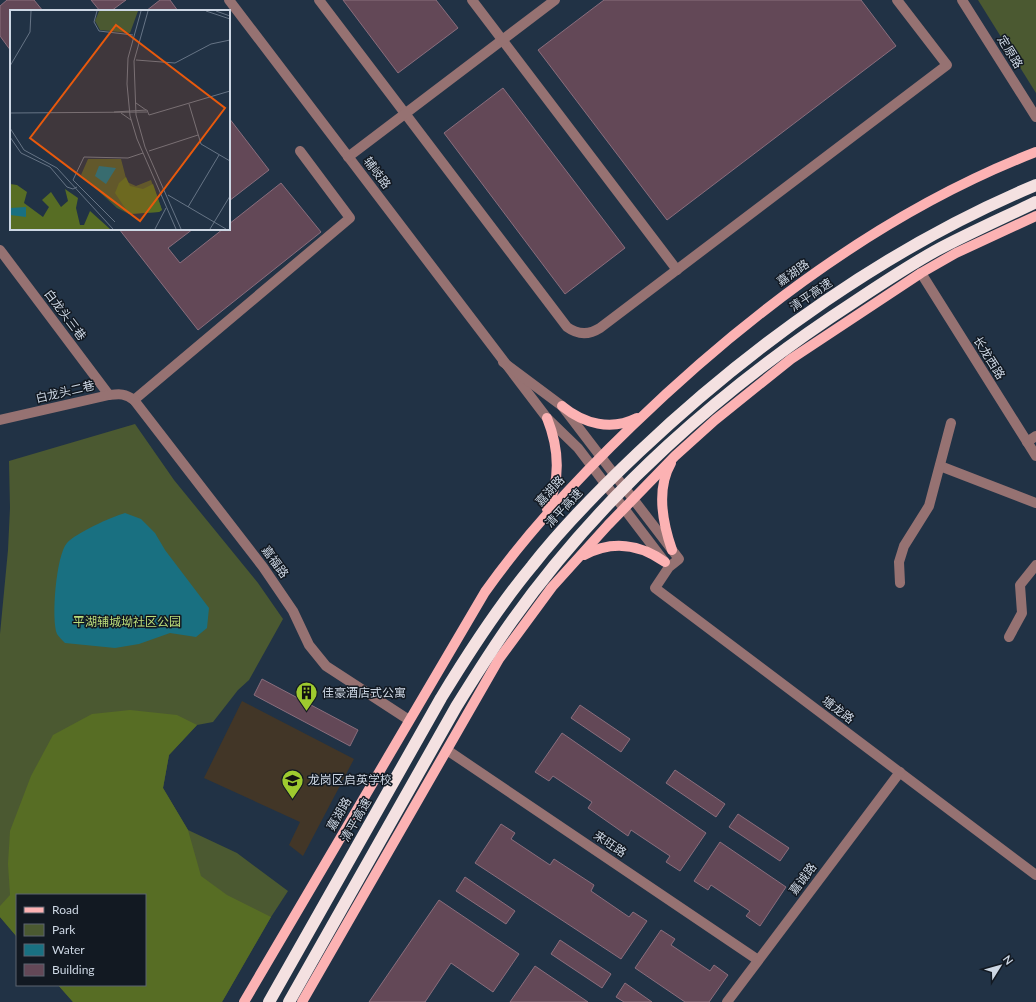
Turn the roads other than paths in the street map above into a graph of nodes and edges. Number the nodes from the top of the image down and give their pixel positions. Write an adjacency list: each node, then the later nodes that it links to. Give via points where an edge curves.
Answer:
1 (229, 0): 12 (street, 辅岐路)
2 (319, 0): 8 (street)
3 (472, 0): 7 (street)
4 (555, 0): 7 (street)
5 (897, 0): 17 (street, via 947,65)
6 (962, 0): 9 (street, 定原路)
7 (502, 40): 8 (street); 17 (street)
8 (406, 114): 12 (street); 17 (street, via 567,327 572,330 583,334 595,332)
9 (1036, 117)
10 (300, 151): 21 (street, via 350,218)
11 (1036, 152): 23 (main road, 嘉湖路, via 925,204 849,251 744,325)
12 (348, 157): 19 (street, 辅岐路)
13 (1036, 185): 50 (highway, 清平高速, via 985,208 921,242 768,342 667,426 620,470 559,534 501,605 441,698)
14 (1036, 202): 51 (highway, via 936,251 798,340 752,374 668,446 601,513 542,581 483,663)
15 (1036, 216): 18 (main road, via 956,253)
16 (0, 250): 20 (street, 白龙头三巷)
17 (677, 270)
18 (920, 273): 28 (street, 长龙西路); 29 (main road, via 791,359 752,389)
19 (503, 362): 22 (street); 24 (street, 辅岐路)
20 (109, 396): 21 (street, 白龙头二巷, via 124,394); 25 (street, 白龙头二巷)
21 (134, 400): 44 (street, 嘉福路, via 263,567 293,611 303,635 316,656 326,666)
22 (562, 406): 23 (main road, via 581,420 603,425 626,423); 31 (street)
23 (646, 413): 31 (main road, 嘉湖路)
24 (547, 418): 32 (street, 辅岐路, via 578,448); 37 (main road, via 555,441 558,466 554,490)
25 (0, 420)
26 (951, 423): 33 (street)
27 (1036, 436): 28 (street)
28 (1028, 442): 30 (street, 长龙西路)
29 (675, 456): 34 (main road); 38 (main road, via 665,478 662,499 664,523)
30 (1036, 456)
31 (601, 457): 32 (main road, 嘉湖路); 34 (street)
32 (592, 466): 36 (street, 辅岐路); 37 (main road, 嘉湖路)
33 (940, 466): 35 (street); 42 (street, via 929,506 904,546 898,562)
34 (633, 499): 36 (main road); 38 (street)
35 (1036, 502)
36 (624, 508): 39 (main road); 40 (street, 辅岐路)
37 (544, 516): 44 (main road, 嘉湖路, via 507,560 485,592)
38 (672, 550): 40 (street, 塘龙路, via 679,559)
39 (578, 558): 40 (main road, via 600,548 622,545 644,549); 45 (main road, via 499,659)
40 (667, 565): 46 (street, 塘龙路, via 655,588)
41 (1036, 565): 43 (street, via 1020,585 1022,613)
42 (900, 584)
43 (1009, 637)
44 (409, 720): 49 (main road, 嘉湖路)
45 (447, 750): 48 (street, 来旺路); 52 (main road)
46 (900, 772): 47 (street, 塘龙路); 48 (street, 嘉诚路)
47 (1036, 875)
48 (758, 960): 53 (street, 嘉诚路)
49 (244, 1002)
50 (269, 1002)
51 (289, 1002)
52 (302, 1002)
53 (727, 1002)

